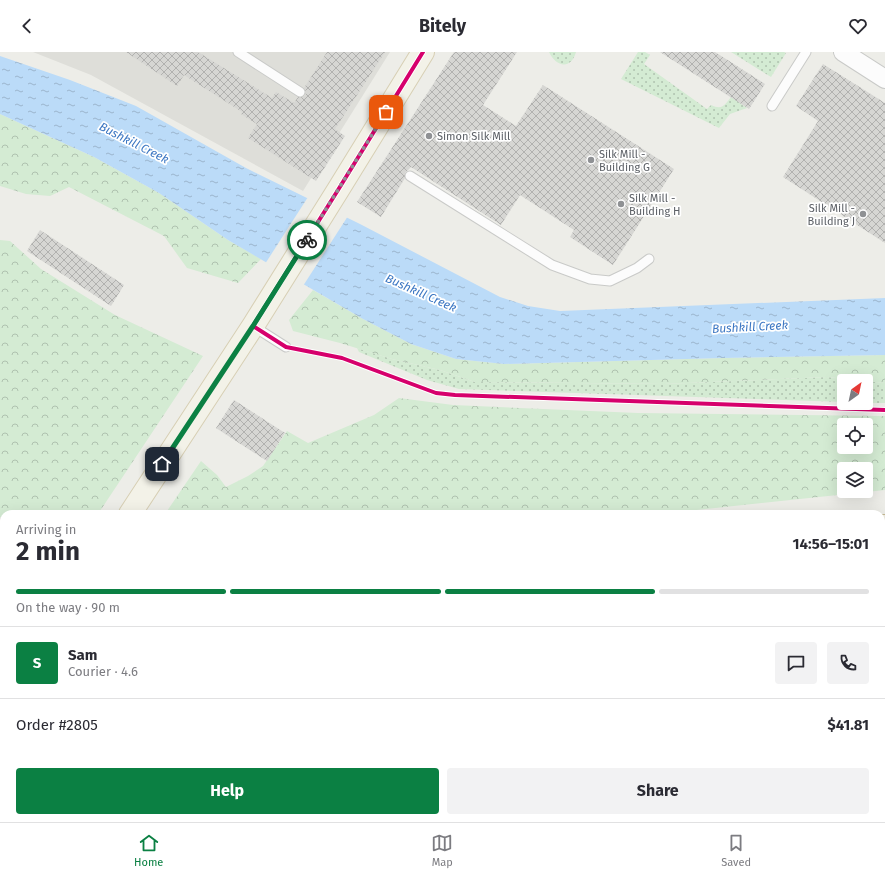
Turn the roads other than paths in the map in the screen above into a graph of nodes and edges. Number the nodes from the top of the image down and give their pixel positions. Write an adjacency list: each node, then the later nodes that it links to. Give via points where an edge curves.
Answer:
1 (238, 52): 6 (lane)
2 (423, 52): 10 (main road)
3 (806, 52): 7 (lane)
4 (842, 52): 5 (street)
5 (885, 79)
6 (300, 92)
7 (772, 106)
8 (410, 176): 9 (lane, via 552,265 590,279 610,281)
9 (649, 259)
10 (253, 326): 11 (lane); 12 (main road)
11 (286, 347)
12 (133, 510)

